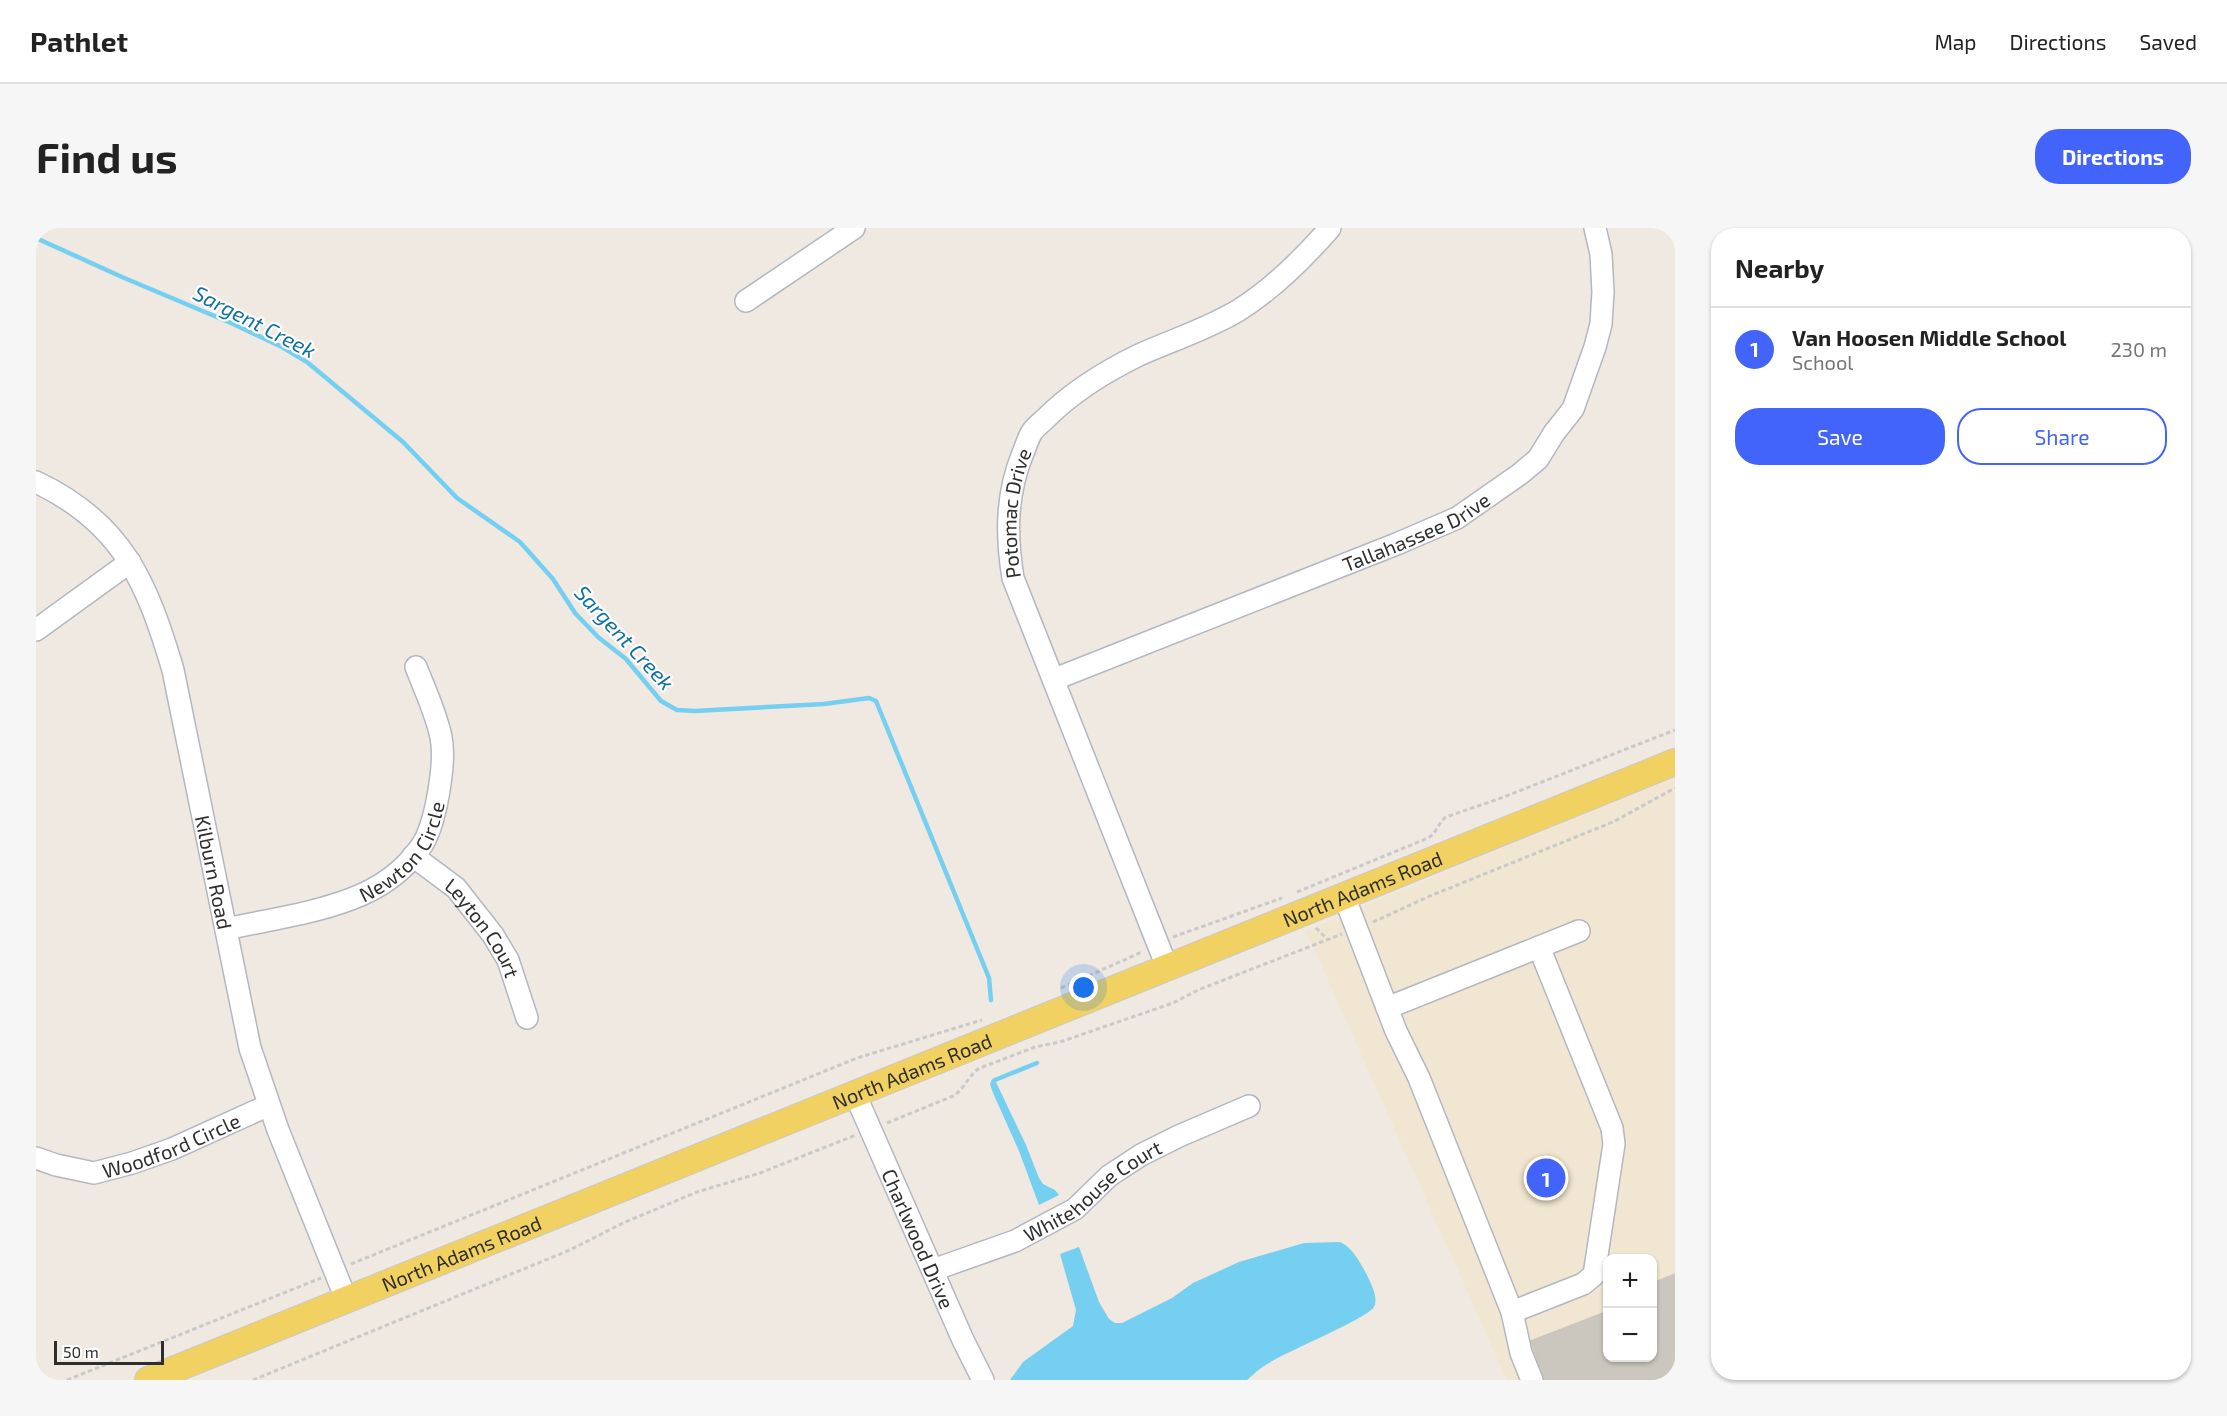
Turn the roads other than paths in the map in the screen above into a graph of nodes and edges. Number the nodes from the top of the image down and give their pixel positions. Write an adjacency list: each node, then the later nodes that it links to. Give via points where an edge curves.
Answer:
1 (854, 228): 4 (street)
2 (1330, 228): 9 (street, Potomac Drive, via 1272,287 1238,310 1092,380 1062,402 1032,432 1011,490 1008,549 1013,578)
3 (1595, 228): 9 (street, Tallahassee Drive, via 1601,254 1601,324 1574,409 1538,459 1457,518)
4 (746, 301)
5 (36, 482): 6 (street, Kilburn Road, via 90,516)
6 (130, 562): 7 (street); 13 (street, Kilburn Road, via 148,595 173,670)
7 (36, 630)
8 (416, 667): 11 (street, Newton Circle, via 441,738 441,783 422,847)
9 (1055, 679): 16 (street, Potomac Drive)
10 (1675, 762): 12 (main road, North Adams Road)
11 (413, 856): 13 (street, Newton Circle, via 398,873 351,900); 18 (street, Leyton Court, via 456,888 493,935 508,960)
12 (1344, 896): 16 (main road, North Adams Road); 17 (street)
13 (226, 929): 20 (street, Kilburn Road, via 250,1048)
14 (1579, 931): 15 (street)
15 (1539, 947): 17 (street); 25 (street, via 1612,1128 1614,1144 1594,1275 1583,1284)
16 (1167, 967): 19 (main road, North Adams Road)
17 (1387, 1008): 25 (street)
18 (527, 1018)
19 (855, 1094): 23 (street, Charlwood Drive); 24 (main road, North Adams Road)
20 (269, 1106): 22 (street, Woodford Circle, via 172,1149 94,1173); 24 (street, Kilburn Road)
21 (1249, 1106): 23 (street, Whitehouse Court, via 1141,1155 1109,1176 1075,1209 1015,1241)
22 (36, 1158)
23 (933, 1270): 27 (street, Charlwood Drive)
24 (346, 1299): 26 (main road, North Adams Road)
25 (1512, 1312): 28 (street)
26 (148, 1380)
27 (983, 1380)
28 (1532, 1380)

